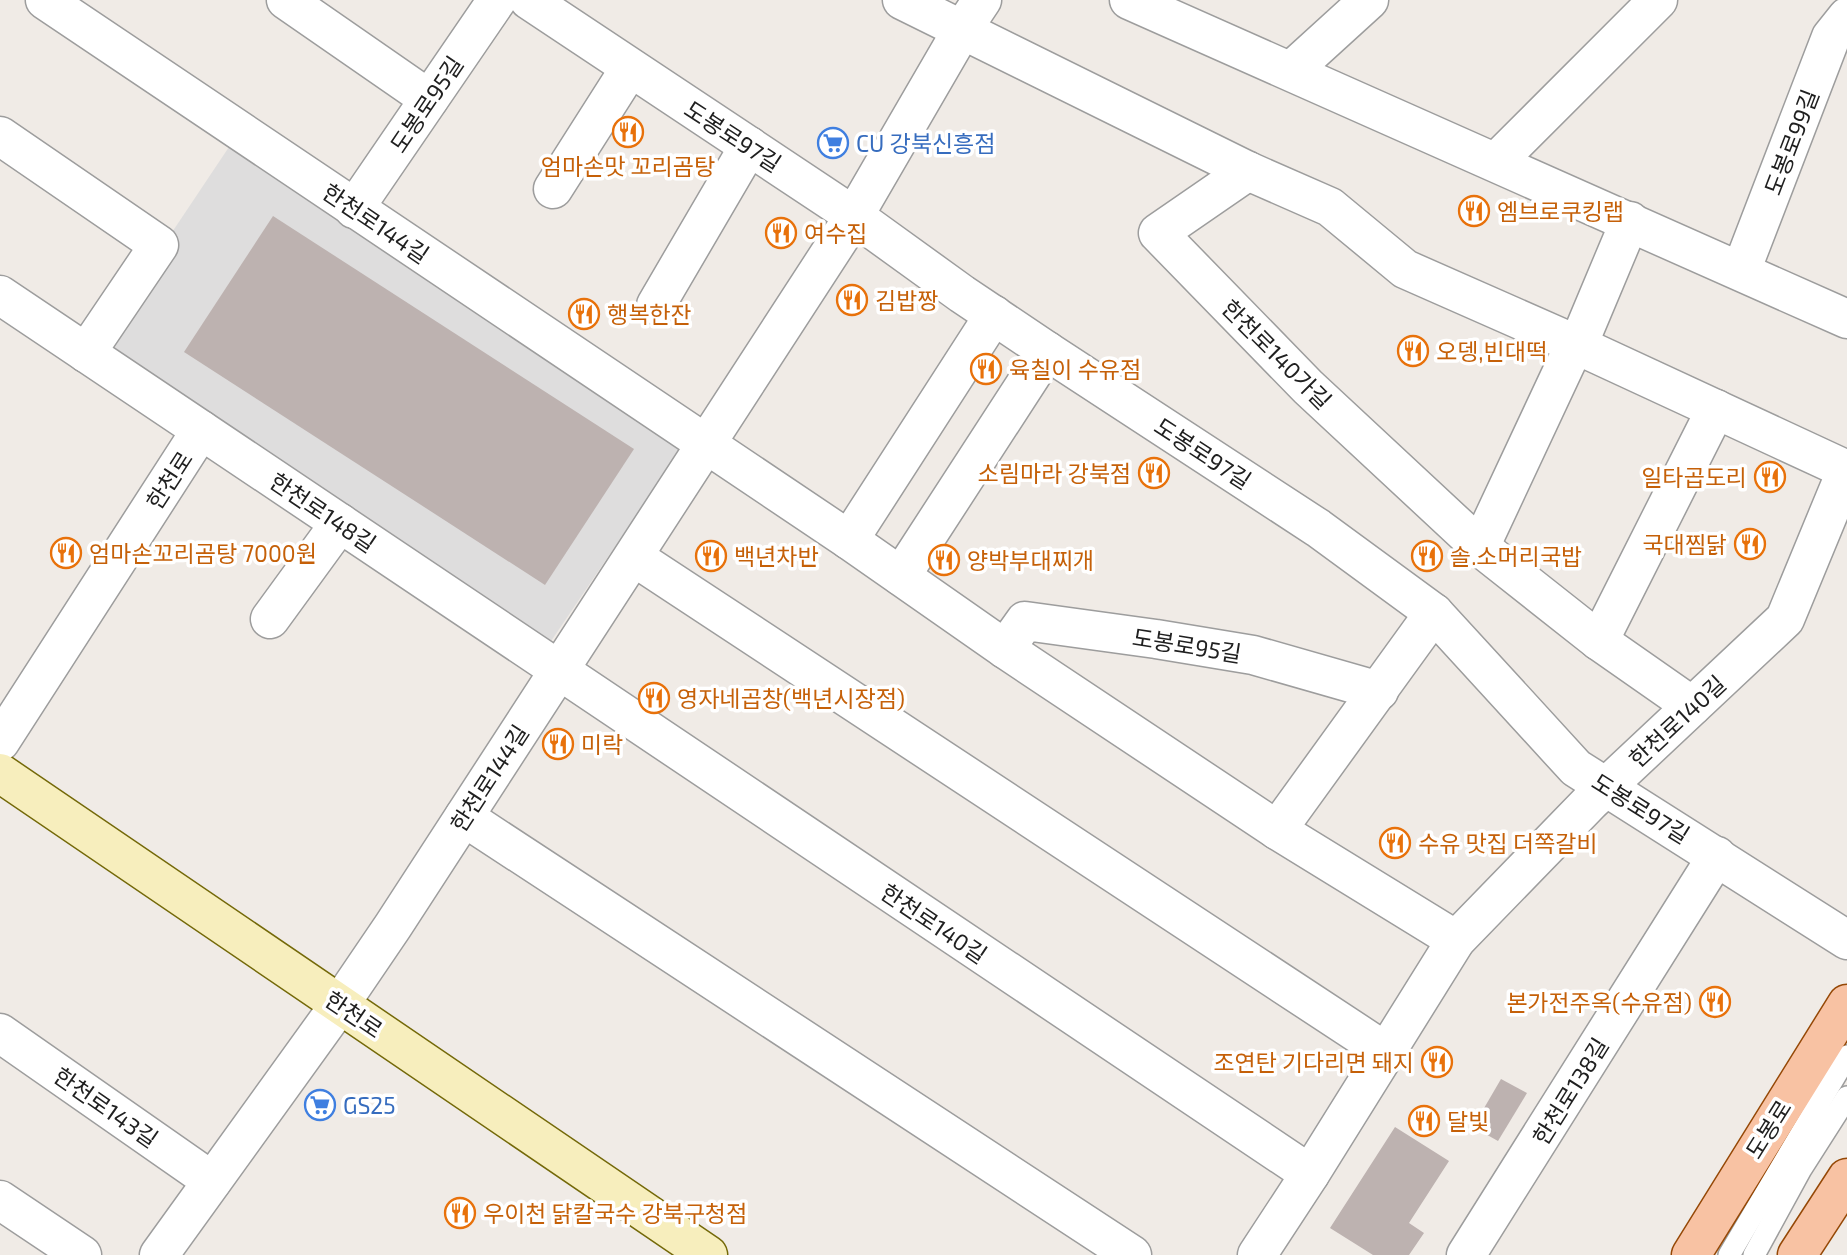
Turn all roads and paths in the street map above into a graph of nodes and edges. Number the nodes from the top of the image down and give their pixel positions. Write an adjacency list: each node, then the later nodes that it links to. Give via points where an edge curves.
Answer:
1 (45, 0): 20 (street, 한천로144길)
2 (286, 0): 14 (street)
3 (496, 0): 14 (street, 도봉로95길)
4 (529, 0): 12 (street, 도봉로97길)
5 (902, 0): 10 (street)
6 (1129, 0): 9 (street)
7 (1369, 0): 13 (street)
8 (1658, 0): 17 (street)
9 (1168, 8): 13 (street)
10 (972, 15): 18 (street); 21 (street, 한천로144길)
11 (1847, 17): 23 (street, 도봉로99길, via 1831,37)
12 (630, 68): 16 (street, 도봉로97길); 19 (street)
13 (1291, 71): 17 (street)
14 (429, 99): 20 (street, 도봉로95길)
15 (0, 136): 30 (street, via 159,245)
16 (749, 146): 21 (street, 도봉로97길); 25 (street)
17 (1496, 162): 22 (street)
18 (1248, 171): 28 (street, via 1330,207 1405,269); 38 (street, 한천로140가길, via 1158,233 1308,387)
19 (553, 189)
20 (354, 209): 33 (street, 한천로144길)
21 (854, 216): 26 (street, 도봉로97길); 33 (street, 한천로144길)
22 (1630, 221): 23 (street); 28 (street)
23 (1741, 271): 27 (street)
24 (0, 295): 30 (street, 한천로148길)
25 (656, 305)
26 (994, 315): 29 (street, 도봉로97길); 37 (street)
27 (1847, 319)
28 (1575, 344): 31 (street); 38 (street)
29 (1047, 351): 40 (street); 41 (street, 도봉로97길, via 1318,528)
30 (86, 353): 32 (street, 한천로148길)
31 (1716, 409): 34 (street); 43 (street)
32 (201, 430): 36 (street, 한천로148길); 48 (street, 한천로)
33 (706, 446): 37 (street); 39 (street, 한천로144길)
34 (1847, 469): 35 (street, 한천로140길)
35 (1839, 512): 47 (street, 한천로140길, via 1785,619)
36 (340, 523): 42 (street); 45 (street, 한천로148길)
37 (849, 540): 40 (street)
38 (1480, 547): 43 (street, 한천로140가길)
39 (634, 557): 45 (street, 한천로144길); 59 (street)
40 (901, 576): 44 (street)
41 (1434, 613): 46 (street); 50 (street, 도봉로97길, via 1576,768)
42 (270, 619)
43 (1599, 641): 47 (street, 한천로140가길)
44 (1005, 649): 46 (street, 도봉로95길, via 1025,621 1253,656); 52 (street)
45 (560, 670): 51 (street, 한천로144길); 62 (street, 한천로140길)
46 (1379, 691): 52 (street)
47 (1692, 706): 50 (street, 한천로140길)
48 (0, 742)
49 (0, 774): 56 (main road, 한천로)
50 (1608, 786): 53 (street, 도봉로97길); 54 (street, 한천로140길)
51 (464, 817): 56 (street, 한천로144길); 69 (street)
52 (1277, 830): 54 (street)
53 (1717, 856): 55 (street, 도봉로97길); 71 (street, 한천로138길)
54 (1456, 940): 59 (street, 한천로140길)
55 (1847, 940)
56 (340, 1004): 64 (street); 68 (main road, 한천로)
57 (1847, 1004): 72 (main road, 도봉로)
58 (0, 1033): 64 (street, 한천로143길)
59 (1387, 1052): 62 (street, 한천로140길)
60 (1847, 1056): 73 (lane)
61 (1847, 1097): 74 (lane)
62 (1310, 1174): 70 (street, 한천로140길)
63 (1847, 1178): 75 (main road)
64 (212, 1181): 67 (street)
65 (0, 1200): 66 (street)
66 (82, 1255)
67 (159, 1255)
68 (708, 1255)
69 (1132, 1255)
70 (1257, 1255)
71 (1466, 1255)
72 (1690, 1255)
73 (1729, 1255)
74 (1754, 1255)
75 (1797, 1255)

